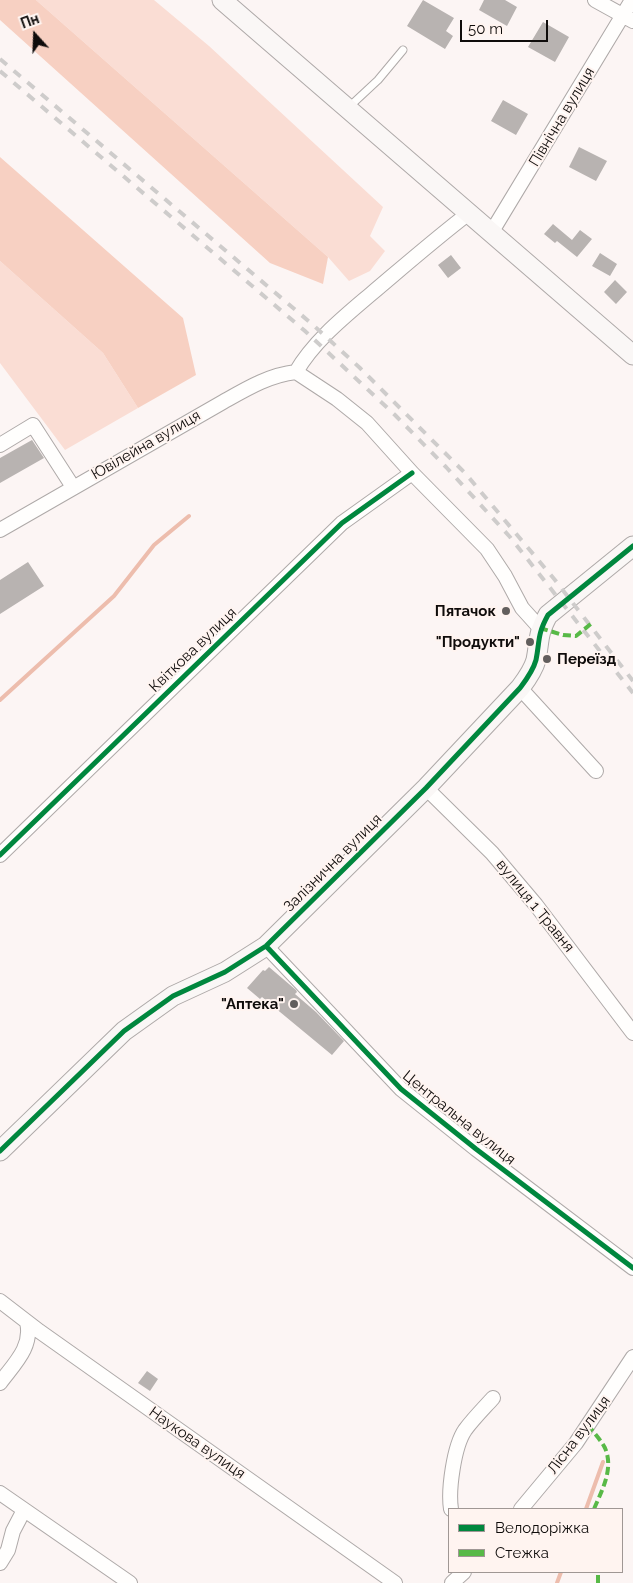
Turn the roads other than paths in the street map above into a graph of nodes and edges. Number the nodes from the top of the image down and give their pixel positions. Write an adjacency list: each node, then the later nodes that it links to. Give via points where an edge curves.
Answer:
1 (596, 0): 4 (street)
2 (632, 0): 4 (street, Північна вулиця)
3 (223, 1): 6 (street)
4 (628, 19): 8 (street, Північна вулиця)
5 (403, 50): 6 (lane, via 378,80)
6 (346, 109): 7 (street)
7 (469, 213): 8 (street); 10 (street, via 337,323 304,358)
8 (491, 233): 9 (street)
9 (633, 355)
10 (296, 372): 12 (street, via 367,423); 13 (street, Ювілейна вулиця, via 280,374 256,384)
11 (0, 445): 13 (street, via 33,425)
12 (412, 473): 16 (street, via 487,549 522,608); 20 (street, Квіткова вулиця, via 342,523)
13 (73, 487): 14 (street, Ювілейна вулиця)
14 (0, 530)
15 (633, 546): 16 (street, via 548,615)
16 (540, 628): 17 (street, Залізнична вулиця, via 536,661)
17 (520, 688): 18 (street); 19 (street, Залізнична вулиця)
18 (596, 771)
19 (426, 788): 21 (street, Залізнична вулиця); 22 (street, вулиця 1 Травня, via 492,853 536,905)
20 (0, 855)
21 (266, 946): 23 (street, Залізнична вулиця, via 225,972 172,996 138,1020); 24 (street, Центральна вулиця, via 401,1089)
22 (633, 1033)
23 (0, 1151)
24 (633, 1268)
25 (0, 1301): 26 (street, Наукова вулиця)
26 (27, 1322): 28 (street, via 28,1339 24,1350); 37 (street, Наукова вулиця)
27 (633, 1357): 32 (street, Лісна вулиця, via 576,1443)
28 (0, 1383)
29 (493, 1398): 31 (street, via 464,1430 458,1444 449,1496)
30 (0, 1493): 33 (street)
31 (451, 1508)
32 (521, 1508)
33 (24, 1510): 34 (street); 36 (street)
34 (0, 1563)
35 (463, 1573): 38 (street)
36 (130, 1583)
37 (395, 1583)
38 (452, 1583)

